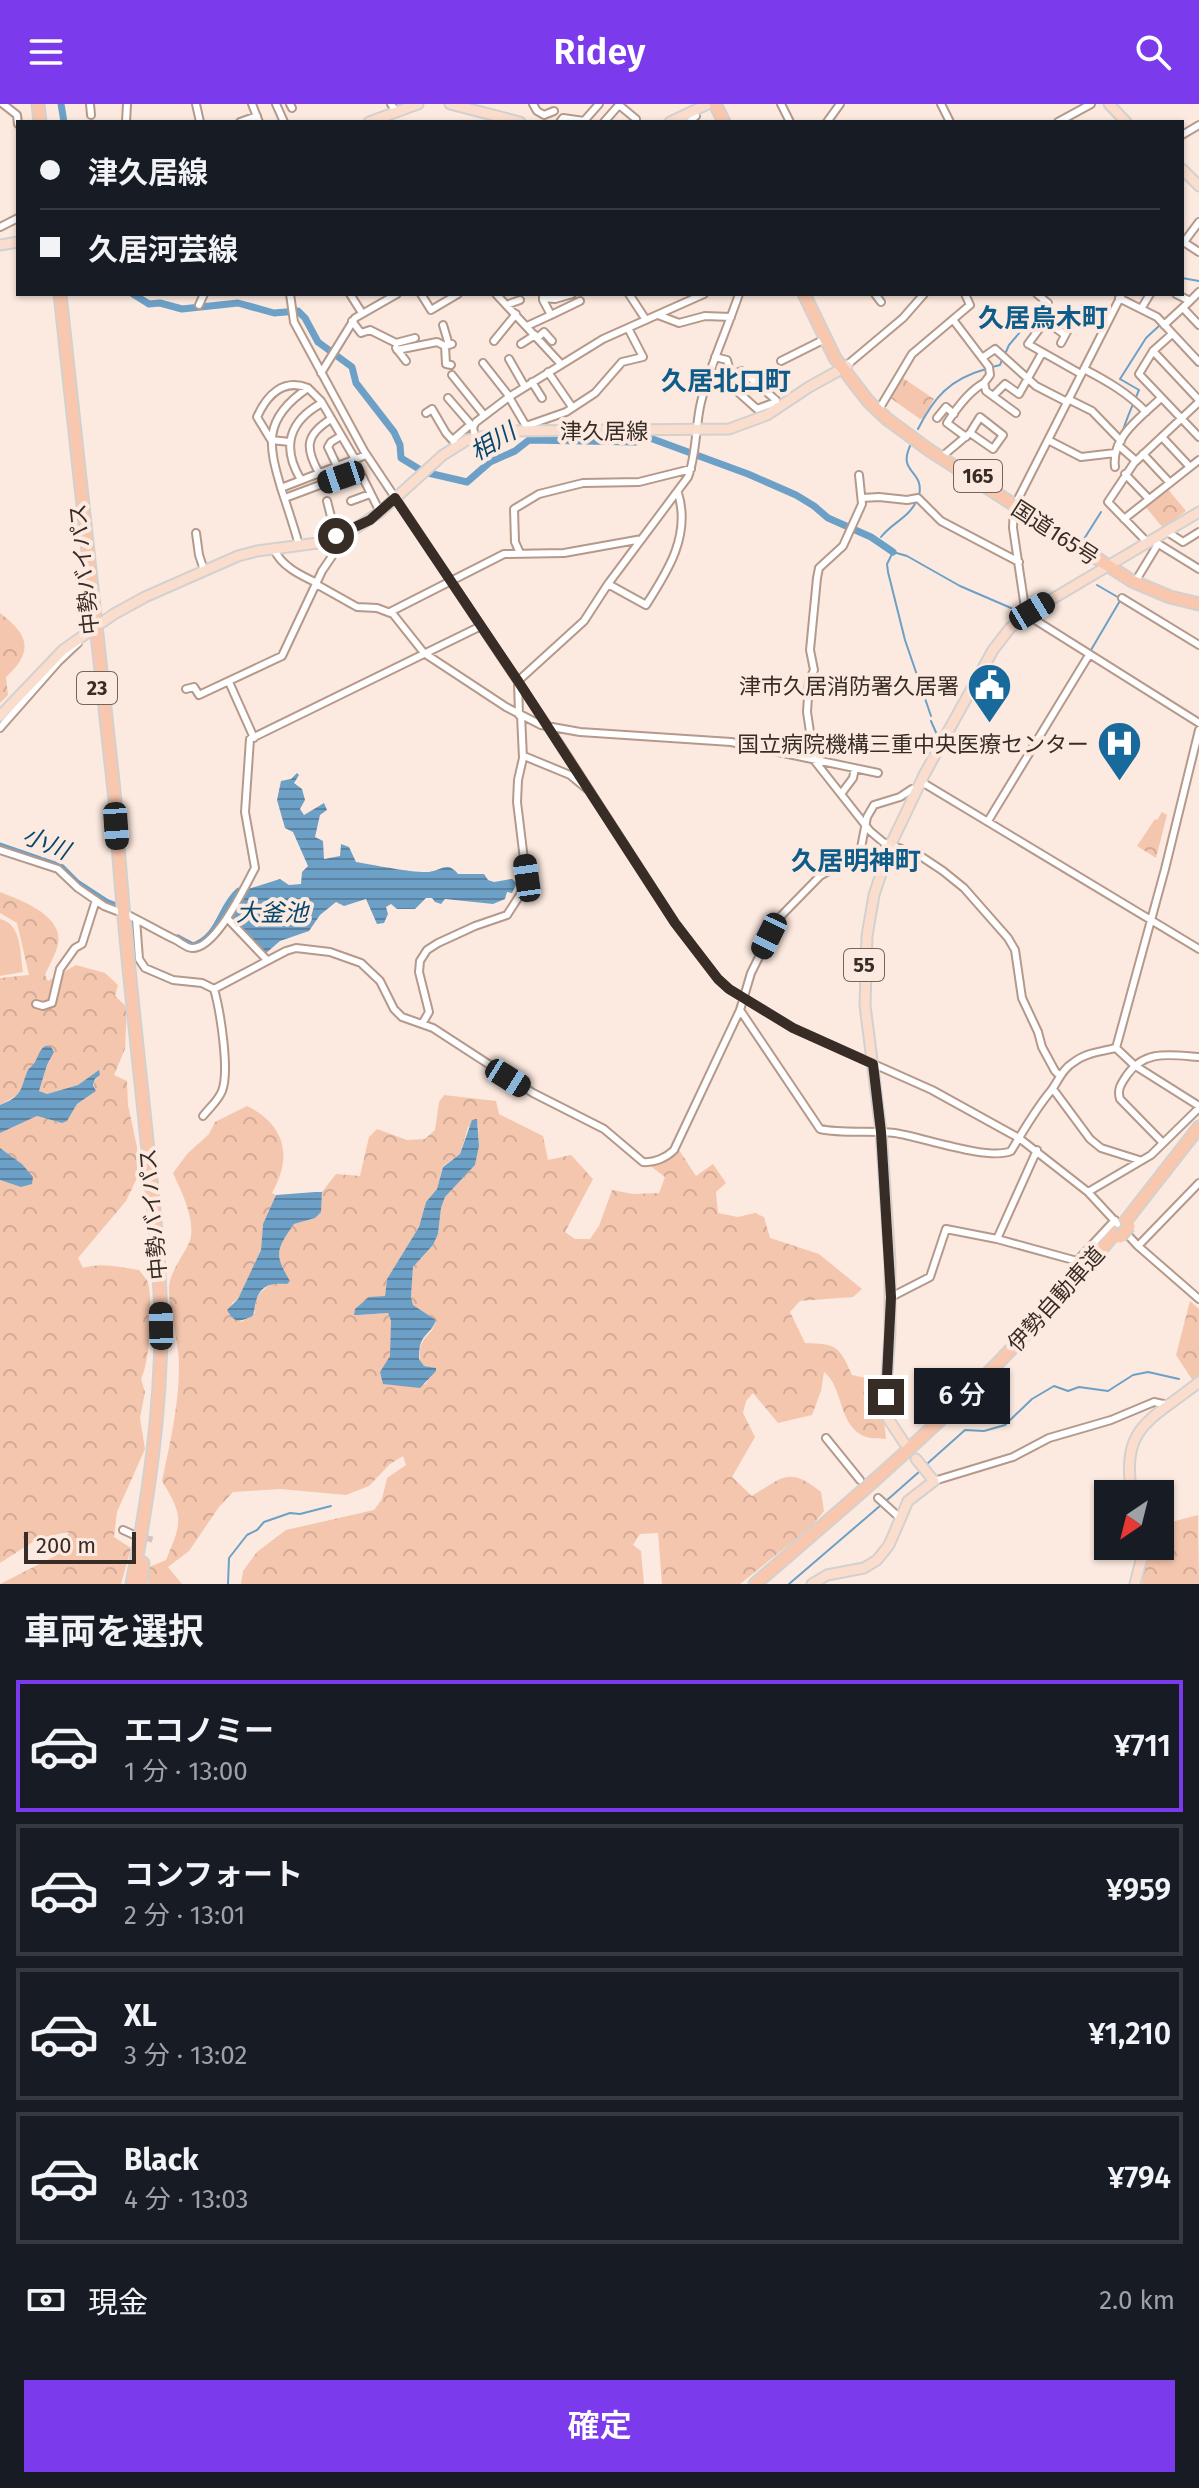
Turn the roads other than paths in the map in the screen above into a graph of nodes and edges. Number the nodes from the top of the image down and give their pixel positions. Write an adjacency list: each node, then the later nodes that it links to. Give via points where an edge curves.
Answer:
1 (3, 104): 23 (street)
2 (90, 104): 18 (street)
3 (252, 104): 21 (street)
4 (418, 104): 15 (main road)
5 (450, 104): 19 (main road)
6 (496, 104): 19 (street)
7 (533, 104): 16 (street, via 544,115)
8 (599, 104): 26 (street)
9 (618, 104): 22 (street); 27 (street)
10 (712, 104): 28 (main road)
11 (830, 104): 17 (street)
12 (840, 104): 17 (street)
13 (1091, 104): 31 (street)
14 (1109, 104): 32 (main road)
15 (394, 108): 24 (main road)
16 (552, 108)
17 (835, 112): 30 (street)
18 (91, 115)
19 (493, 115): 25 (main road)
20 (696, 116): 29 (street)
21 (258, 119)
22 (636, 119)
23 (18, 120)
24 (374, 120)
25 (510, 120)
26 (585, 120)
27 (606, 120)
28 (675, 120)
29 (691, 120)
30 (829, 120)
31 (1062, 120)
32 (1124, 120)
33 (1199, 222): 34 (street)
34 (1184, 241)
35 (1199, 292): 62 (street)
36 (53, 296): 201 (highway, 中勢バイパス / 23)
37 (60, 296): 201 (highway, 中勢バイパス / 23)
38 (203, 296): 65 (street)
39 (290, 296): 108 (street, via 294,322)
40 (351, 296): 69 (street)
41 (393, 296): 69 (street)
42 (422, 296): 43 (street, via 431,310)
43 (455, 296)
44 (498, 296): 66 (street)
45 (543, 296): 46 (street); 71 (street)
46 (565, 296)
47 (630, 296): 74 (street)
48 (700, 296): 72 (street)
49 (738, 296): 73 (street)
50 (805, 296): 88 (highway, 国道165号 / 165)
51 (811, 296): 107 (highway, 国道165号 / 165)
52 (876, 296): 63 (street)
53 (922, 296): 107 (street)
54 (966, 296): 77 (street, via 970,305)
55 (1039, 296): 64 (street)
56 (1053, 296): 64 (street)
57 (1120, 296): 68 (street); 109 (street)
58 (1149, 296): 68 (street)
59 (1180, 296): 62 (street)
60 (520, 300): 66 (street)
61 (580, 301): 71 (street)
62 (1190, 301): 67 (street)
63 (881, 302)
64 (1048, 303): 75 (street, via 1045,307 1051,313)
65 (199, 305)
66 (506, 305): 70 (street)
67 (1183, 308): 79 (street); 80 (street)
68 (1141, 309): 79 (street)
69 (362, 313): 76 (street)
70 (516, 314): 81 (street); 89 (street)
71 (551, 315): 81 (street)
72 (658, 315): 73 (street, via 679,323); 74 (street)
73 (731, 317): 98 (street)
74 (646, 320): 82 (street)
75 (1045, 320): 85 (street); 97 (street, via 1028,344)
76 (352, 321): 91 (street, via 361,333 370,330); 108 (street)
77 (954, 321): 99 (street); 127 (street, via 912,354)
78 (443, 325): 94 (street)
79 (1164, 325): 84 (street)
80 (1199, 325)
81 (527, 326): 86 (street)
82 (628, 328): 105 (street); 128 (street, via 643,357 622,362 595,393)
83 (1069, 328): 85 (street)
84 (1172, 334): 96 (street); 103 (street)
85 (1065, 335): 92 (street)
86 (536, 336): 90 (street, via 544,332); 93 (street); 105 (street)
87 (415, 338): 91 (street)
88 (825, 339): 102 (street); 107 (highway, 国道165号 / 165)
89 (494, 341)
90 (552, 341)
91 (393, 342): 95 (street)
92 (1061, 343)
93 (521, 344)
94 (449, 345): 95 (street, via 437,342); 106 (street, via 446,364)
95 (397, 350): 101 (street)
96 (1153, 351): 123 (street, via 1139,374); 125 (street)
97 (1042, 353): 109 (street); 113 (street)
98 (715, 357): 112 (street, via 727,360); 139 (street)
99 (982, 358): 113 (street, via 995,349); 115 (street, via 990,372)
100 (509, 359): 117 (street)
101 (406, 361)
102 (781, 361)
103 (1199, 362)
104 (483, 363): 120 (street)
105 (561, 364): 110 (street)
106 (451, 365)
107 (845, 367): 127 (highway, 国道165号 / 165); 139 (main road, 津久居線, via 754,421); 175 (highway, 国道165号 / 165, via 868,401 905,434)
108 (322, 370): 116 (street)
109 (1082, 371): 124 (street); 129 (street, via 1110,382)
110 (548, 372): 114 (street); 128 (street)
111 (452, 375): 133 (street)
112 (731, 375): 112 (street, via 729,384 757,409 776,402 742,371)
113 (1029, 377): 119 (street, via 1019,394 1005,384); 124 (street, via 1039,388)
114 (532, 382): 117 (street); 122 (street)
115 (984, 383): 119 (street); 132 (street)
116 (327, 385): 126 (street); 152 (street)
117 (525, 387): 120 (street)
118 (308, 388): 126 (street); 144 (street, via 285,408); 144 (street, via 284,386 268,398 257,417)
119 (993, 396): 131 (street)
120 (509, 397): 133 (street); 137 (street)
121 (448, 398): 138 (street)
122 (542, 398)
123 (1161, 398): 129 (street); 136 (street)
124 (1068, 400): 145 (street); 146 (street, via 1092,411)
125 (1199, 401): 136 (street)
126 (322, 402): 135 (street); 147 (street, via 300,419)
127 (881, 406): 150 (highway, 国道165号 / 165)
128 (572, 407): 137 (street)
129 (1146, 412): 146 (street)
130 (426, 413): 148 (street, via 432,409)
131 (1016, 413)
132 (954, 414): 134 (street, via 946,407); 140 (street, via 947,423)
133 (484, 415): 138 (street)
134 (937, 418)
135 (331, 419): 141 (street); 160 (street, via 310,440 310,457)
136 (1181, 419): 142 (street); 143 (street)
137 (526, 429): 138 (main road, 津久居線); 139 (main road, 津久居線)
138 (473, 430): 148 (main road, 津久居線)
139 (696, 431): 159 (street)
140 (968, 435): 140 (street, via 980,417 1003,435 993,449); 150 (street)
141 (341, 436): 153 (street); 156 (street, via 328,447)
142 (1162, 437): 151 (street); 158 (street)
143 (1199, 437)
144 (271, 440): 147 (street); 166 (street)
145 (1048, 440): 149 (street, via 1081,457); 175 (street)
146 (1119, 441): 149 (street); 155 (street)
147 (290, 442): 164 (street)
148 (456, 442): 170 (main road, 津久居線)
149 (1115, 453): 157 (street)
150 (945, 454): 175 (highway, 国道165号 / 165)
151 (1143, 454): 155 (street); 165 (street)
152 (366, 455): 153 (street); 170 (street)
153 (354, 460): 156 (street); 163 (street)
154 (1199, 460): 158 (street)
155 (1136, 461): 161 (street)
156 (337, 466): 160 (street)
157 (1115, 467)
158 (1190, 467): 165 (street)
159 (691, 469): 167 (street); 187 (street, via 639,482 583,483 539,494 514,509)
160 (319, 473): 164 (street)
161 (1125, 474): 172 (street); 178 (street, via 1108,502)
162 (859, 475): 171 (street)
163 (362, 477): 168 (street); 169 (street, via 343,484 341,477)
164 (301, 480): 166 (street)
165 (1170, 483): 172 (street)
166 (281, 488): 169 (street)
167 (678, 493): 183 (street); 195 (street, via 683,510 674,560 646,605)
168 (370, 494): 174 (street); 176 (street)
169 (285, 498): 185 (street)
170 (395, 498): 176 (main road, 津久居線); 193 (street)
171 (862, 498): 188 (street, via 918,498 941,521); 217 (street, via 843,546 819,568 817,578 807,712)
172 (1149, 499): 178 (street)
173 (327, 501): 182 (street)
174 (351, 501)
175 (1015, 504): 188 (street); 189 (highway, 国道165号 / 165)
176 (380, 512): 182 (main road, 津久居線)
177 (1199, 512): 179 (main road)
178 (1124, 519): 184 (street)
179 (1166, 531): 180 (street, via 1183,542); 184 (main road)
180 (1199, 532)
181 (196, 533): 191 (street)
182 (340, 534): 185 (main road, 津久居線); 194 (street, via 343,540)
183 (642, 539): 187 (street, via 560,553); 195 (street)
184 (1152, 542): 189 (main road); 190 (street); 192 (street)
185 (299, 545): 186 (main road, 津久居線)
186 (274, 548): 191 (main road, 津久居線); 194 (street, via 291,570)
187 (520, 553): 193 (street, via 501,555)
188 (1019, 562): 199 (street)
189 (1109, 565): 192 (highway, 国道165号 / 165); 197 (highway, 国道165号 / 165, via 1155,591); 199 (main road, 55)
190 (1199, 569)
191 (204, 570): 201 (main road, 津久居線)
192 (1138, 577): 197 (highway, 国道165号 / 165)
193 (452, 582): 198 (street); 200 (street)
194 (316, 583): 198 (street, via 357,607); 207 (street, via 282,656)
195 (608, 584): 206 (street, via 584,621)
196 (1122, 598): 203 (street)
197 (1199, 601)
198 (390, 612): 204 (street)
199 (1028, 614): 205 (street); 220 (main road, 55, via 993,650)
200 (481, 626): 204 (street); 206 (street)
201 (93, 628): 211 (main road, 津久居線, via 42,670); 271 (highway, 中勢バイパス / 23, via 153,1196 161,1326)
202 (78, 643): 211 (street)
203 (1199, 645)
204 (424, 653): 209 (street); 214 (street)
205 (1089, 655): 210 (street); 223 (street)
206 (518, 681): 209 (street); 212 (street)
207 (229, 682): 208 (street, via 199,695 194,687); 214 (street)
208 (186, 689)
209 (520, 715): 212 (street); 216 (street)
210 (1199, 723)
211 (0, 724)
212 (548, 726): 217 (street, via 731,742); 221 (street)
213 (1199, 730): 215 (street)
214 (254, 738): 231 (street, via 245,812 256,866)
215 (1197, 743): 232 (street)
216 (524, 756): 221 (street, via 570,775); 239 (street, via 517,802 526,886 509,914 427,950 419,966 429,1009)
217 (814, 760): 218 (street); 222 (street)
218 (855, 768): 219 (street); 222 (street)
219 (878, 773)
220 (918, 786): 223 (street); 224 (street, via 877,803); 225 (main road, 55)
221 (590, 791): 236 (street, via 675,923 718,979)
222 (841, 794): 224 (street)
223 (988, 821): 232 (street)
224 (866, 827): 225 (street); 236 (street, via 860,853 820,876 778,919)
225 (891, 844): 242 (main road, 55, via 874,895 864,963); 244 (street, via 943,871 1008,938 1015,950 1022,998)
226 (0, 850): 227 (street, via 58,869)
227 (96, 900): 228 (street); 237 (street, via 82,944 60,969 52,1003)
228 (117, 911)
229 (126, 914): 230 (street)
230 (136, 919): 231 (street, via 193,948 206,944); 235 (street, via 139,959 145,968)
231 (228, 919): 234 (street)
232 (1151, 920): 233 (street); 240 (street)
233 (1199, 949)
234 (267, 960): 235 (street); 239 (street, via 302,948 336,953 364,966 380,981 397,1012)
235 (214, 989): 247 (street, via 221,1012 225,1083)
236 (743, 997): 238 (street); 242 (street, via 793,1028)
237 (36, 1004)
238 (740, 1010): 239 (street, via 674,1150 646,1163 604,1129 533,1093); 249 (street, via 818,1128)
239 (422, 1024)
240 (1116, 1048): 243 (street); 244 (street, via 1077,1059)
241 (1199, 1057): 243 (street, via 1153,1056)
242 (873, 1064): 249 (main road, 55); 251 (street)
243 (1134, 1065): 246 (street); 252 (street, via 1118,1096)
244 (1060, 1076): 245 (street)
245 (1053, 1089): 251 (street); 254 (street, via 1090,1139)
246 (1199, 1107): 252 (street)
247 (203, 1116)
248 (1199, 1127): 255 (highway, 伊勢自動車道)
249 (881, 1132): 251 (street, via 1006,1153); 261 (main road, 55)
250 (1199, 1137): 255 (highway, 伊勢自動車道)
251 (1019, 1138): 253 (street)
252 (1163, 1143): 254 (street)
253 (1037, 1150): 257 (street); 259 (street)
254 (1139, 1160): 257 (street)
255 (1161, 1182): 258 (highway, 伊勢自動車道)
256 (1199, 1183): 260 (street)
257 (1088, 1192): 258 (street)
258 (1121, 1227): 259 (street, via 1077,1261); 260 (street); 279 (highway, 伊勢自動車道, via 968,1393); 280 (highway, 伊勢自動車道, via 1031,1337 972,1398)
259 (997, 1239): 261 (street, via 946,1229 930,1277)
260 (1138, 1246): 262 (street)
261 (891, 1297): 266 (main road, 55, via 885,1402 889,1420)
262 (1199, 1299)
263 (1199, 1382): 264 (main road)
264 (1168, 1405): 269 (main road, via 1134,1441); 270 (street, via 1154,1402 1049,1438 1013,1457)
265 (826, 1438): 268 (street)
266 (905, 1444)
267 (916, 1459): 270 (main road)
268 (860, 1480)
269 (1129, 1480)
270 (934, 1481): 273 (main road, via 914,1494)
271 (150, 1487): 277 (highway, 中勢バイパス / 23); 278 (highway)
272 (882, 1502): 273 (street)
273 (900, 1518): 281 (main road, via 877,1560)
274 (123, 1530): 275 (street)
275 (134, 1535)
276 (1141, 1560): 282 (main road)
277 (131, 1584)
278 (141, 1584)
279 (755, 1584)
280 (765, 1584)
281 (812, 1584)
282 (1135, 1584)

